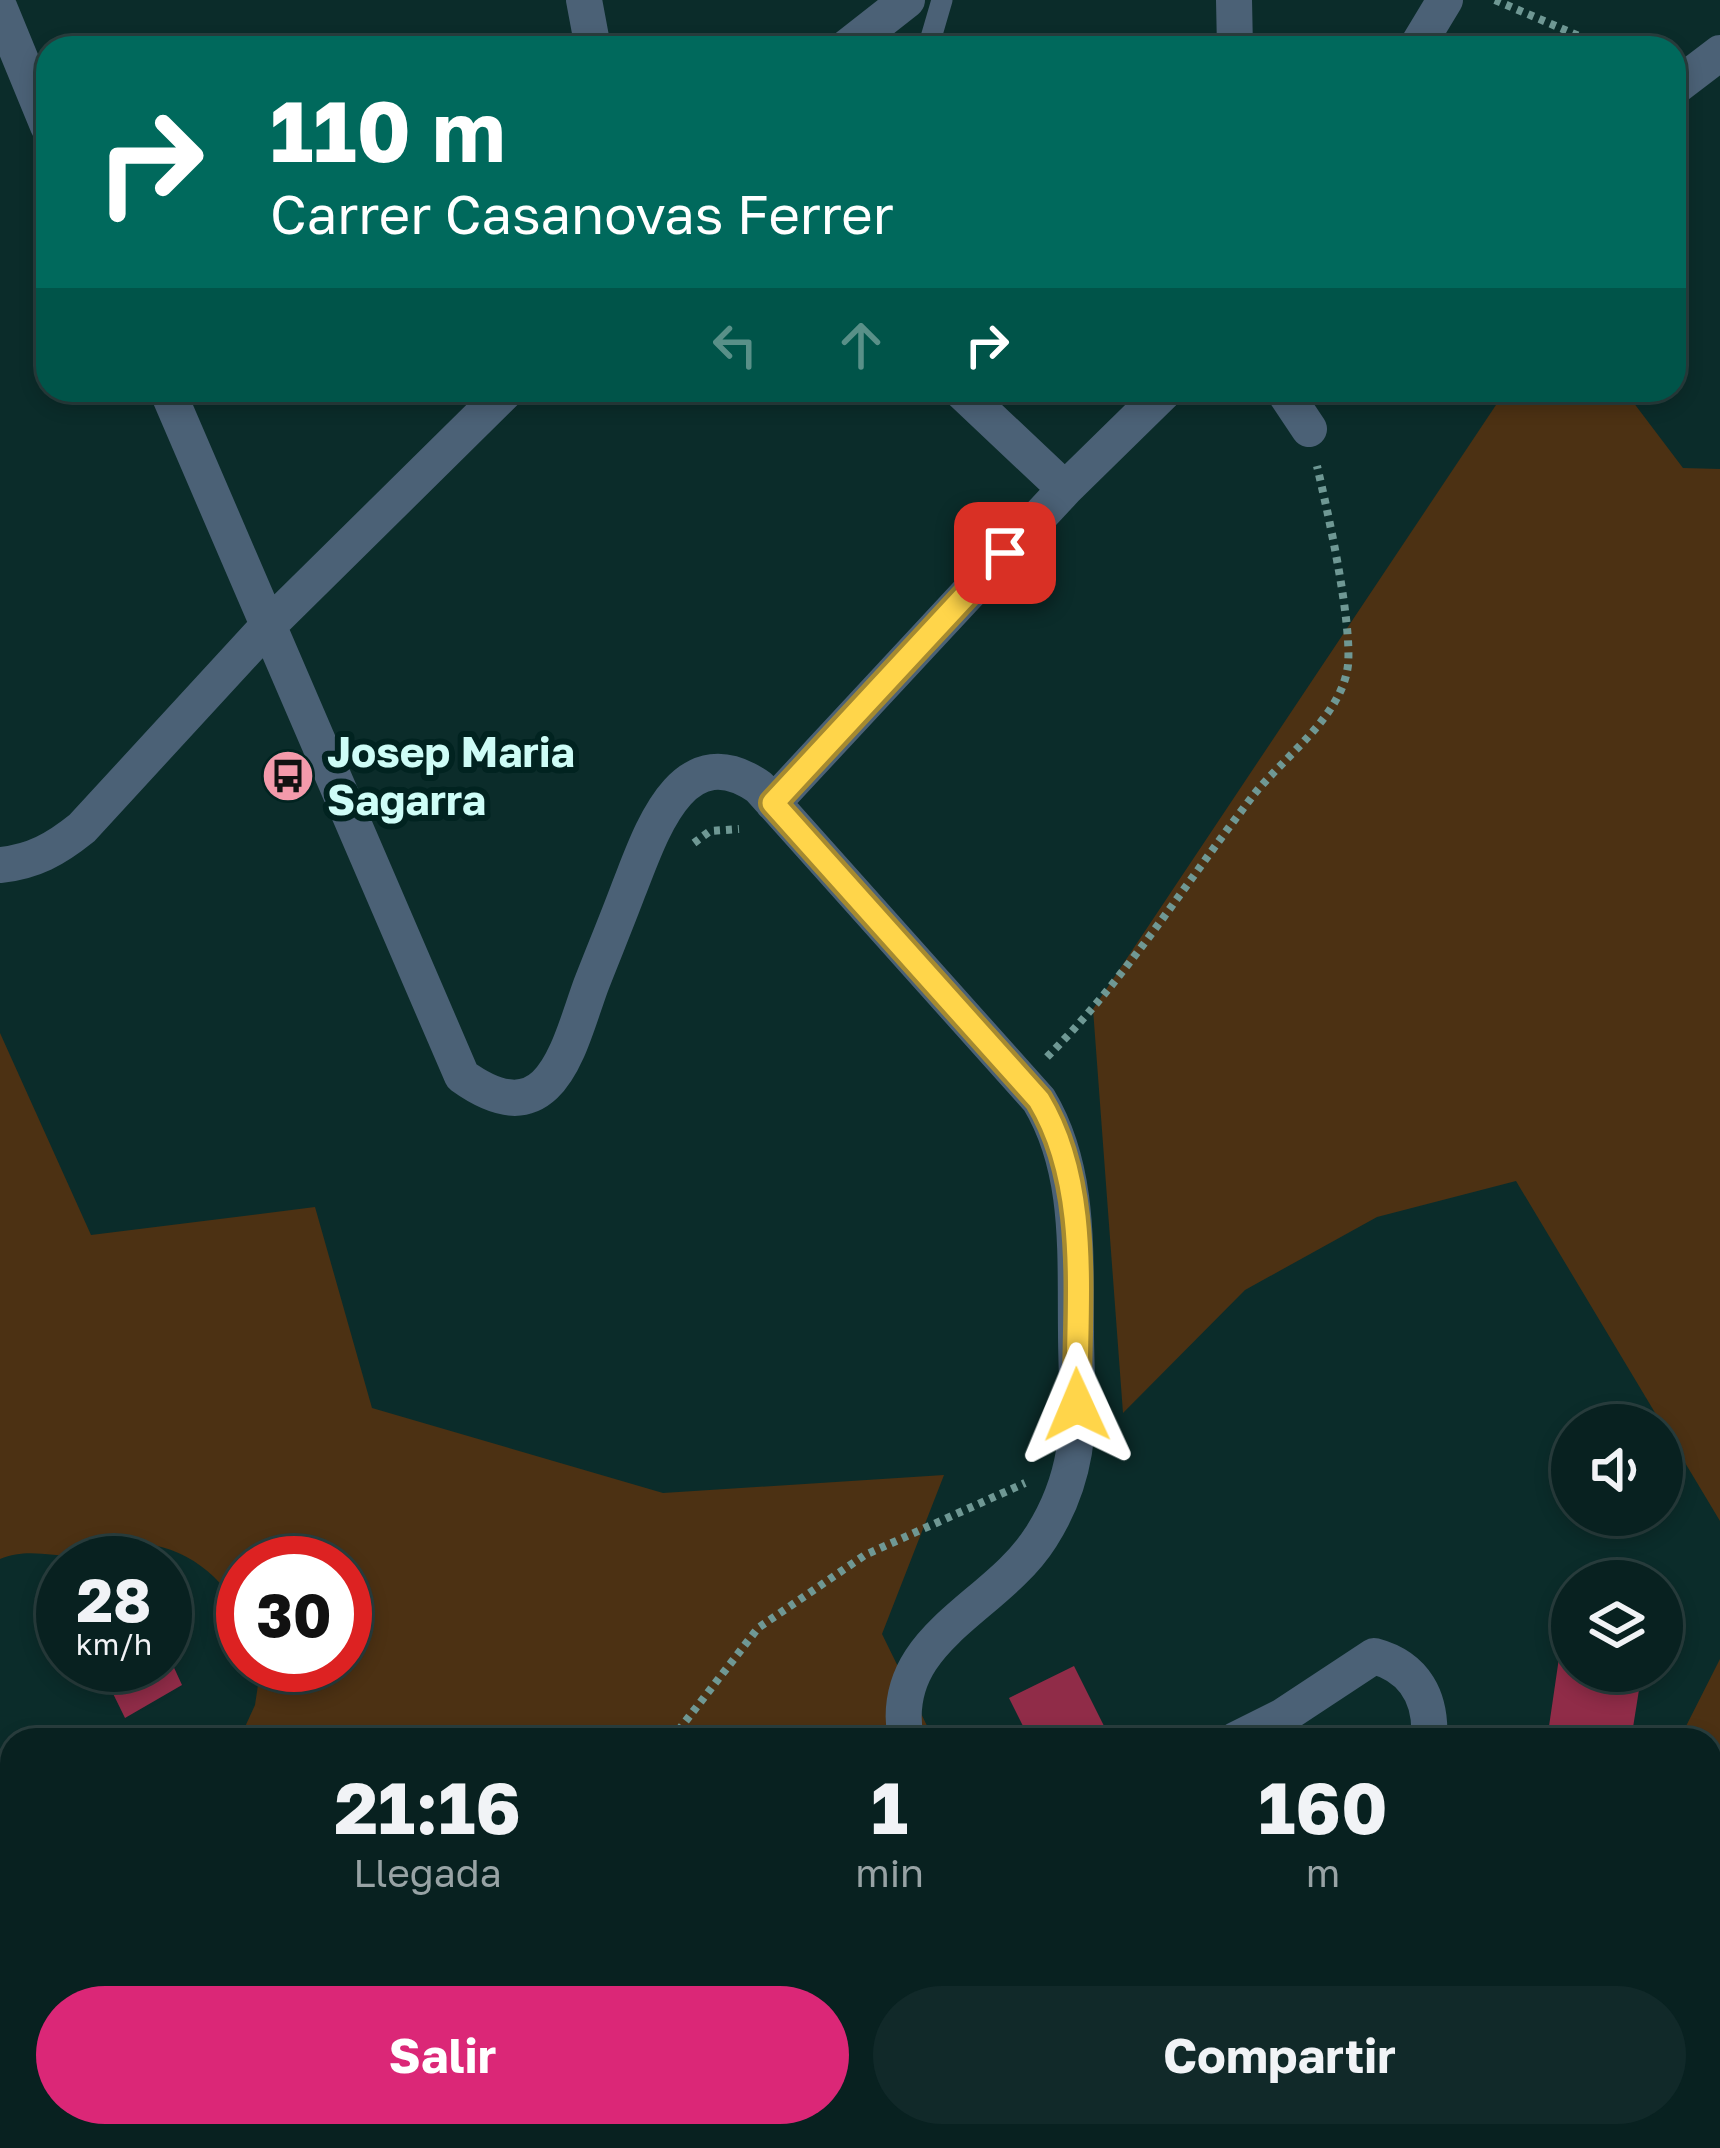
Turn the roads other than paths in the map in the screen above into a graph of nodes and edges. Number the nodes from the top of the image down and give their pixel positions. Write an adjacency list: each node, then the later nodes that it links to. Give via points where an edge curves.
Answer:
1 (584, 0): 7 (street)
2 (907, 0): 8 (street)
3 (941, 0): 9 (lane)
4 (1234, 0): 10 (street)
5 (1445, 0): 11 (street)
6 (0, 9): 12 (street)
7 (590, 36)
8 (861, 36)
9 (931, 36)
10 (1235, 36)
11 (1423, 36)
12 (36, 97)
13 (172, 402): 20 (street)
14 (495, 402): 20 (street)
15 (973, 402): 19 (street)
16 (1154, 402): 19 (street)
17 (1290, 402): 18 (street)
18 (1309, 429)
19 (1065, 490): 21 (street)
20 (266, 628): 21 (street, via 450,1055 486,1094 538,1090 569,1057 657,819 676,793 696,776 725,771); 22 (street, via 82,828 56,848)
21 (773, 803): 23 (street, via 1053,1123 1074,1208 1074,1450 1057,1508 1025,1559 918,1658 904,1695)
22 (0, 865)
23 (905, 1728)
24 (1258, 1728): 25 (street, via 1374,1656 1412,1676 1424,1694)
25 (1428, 1728)

